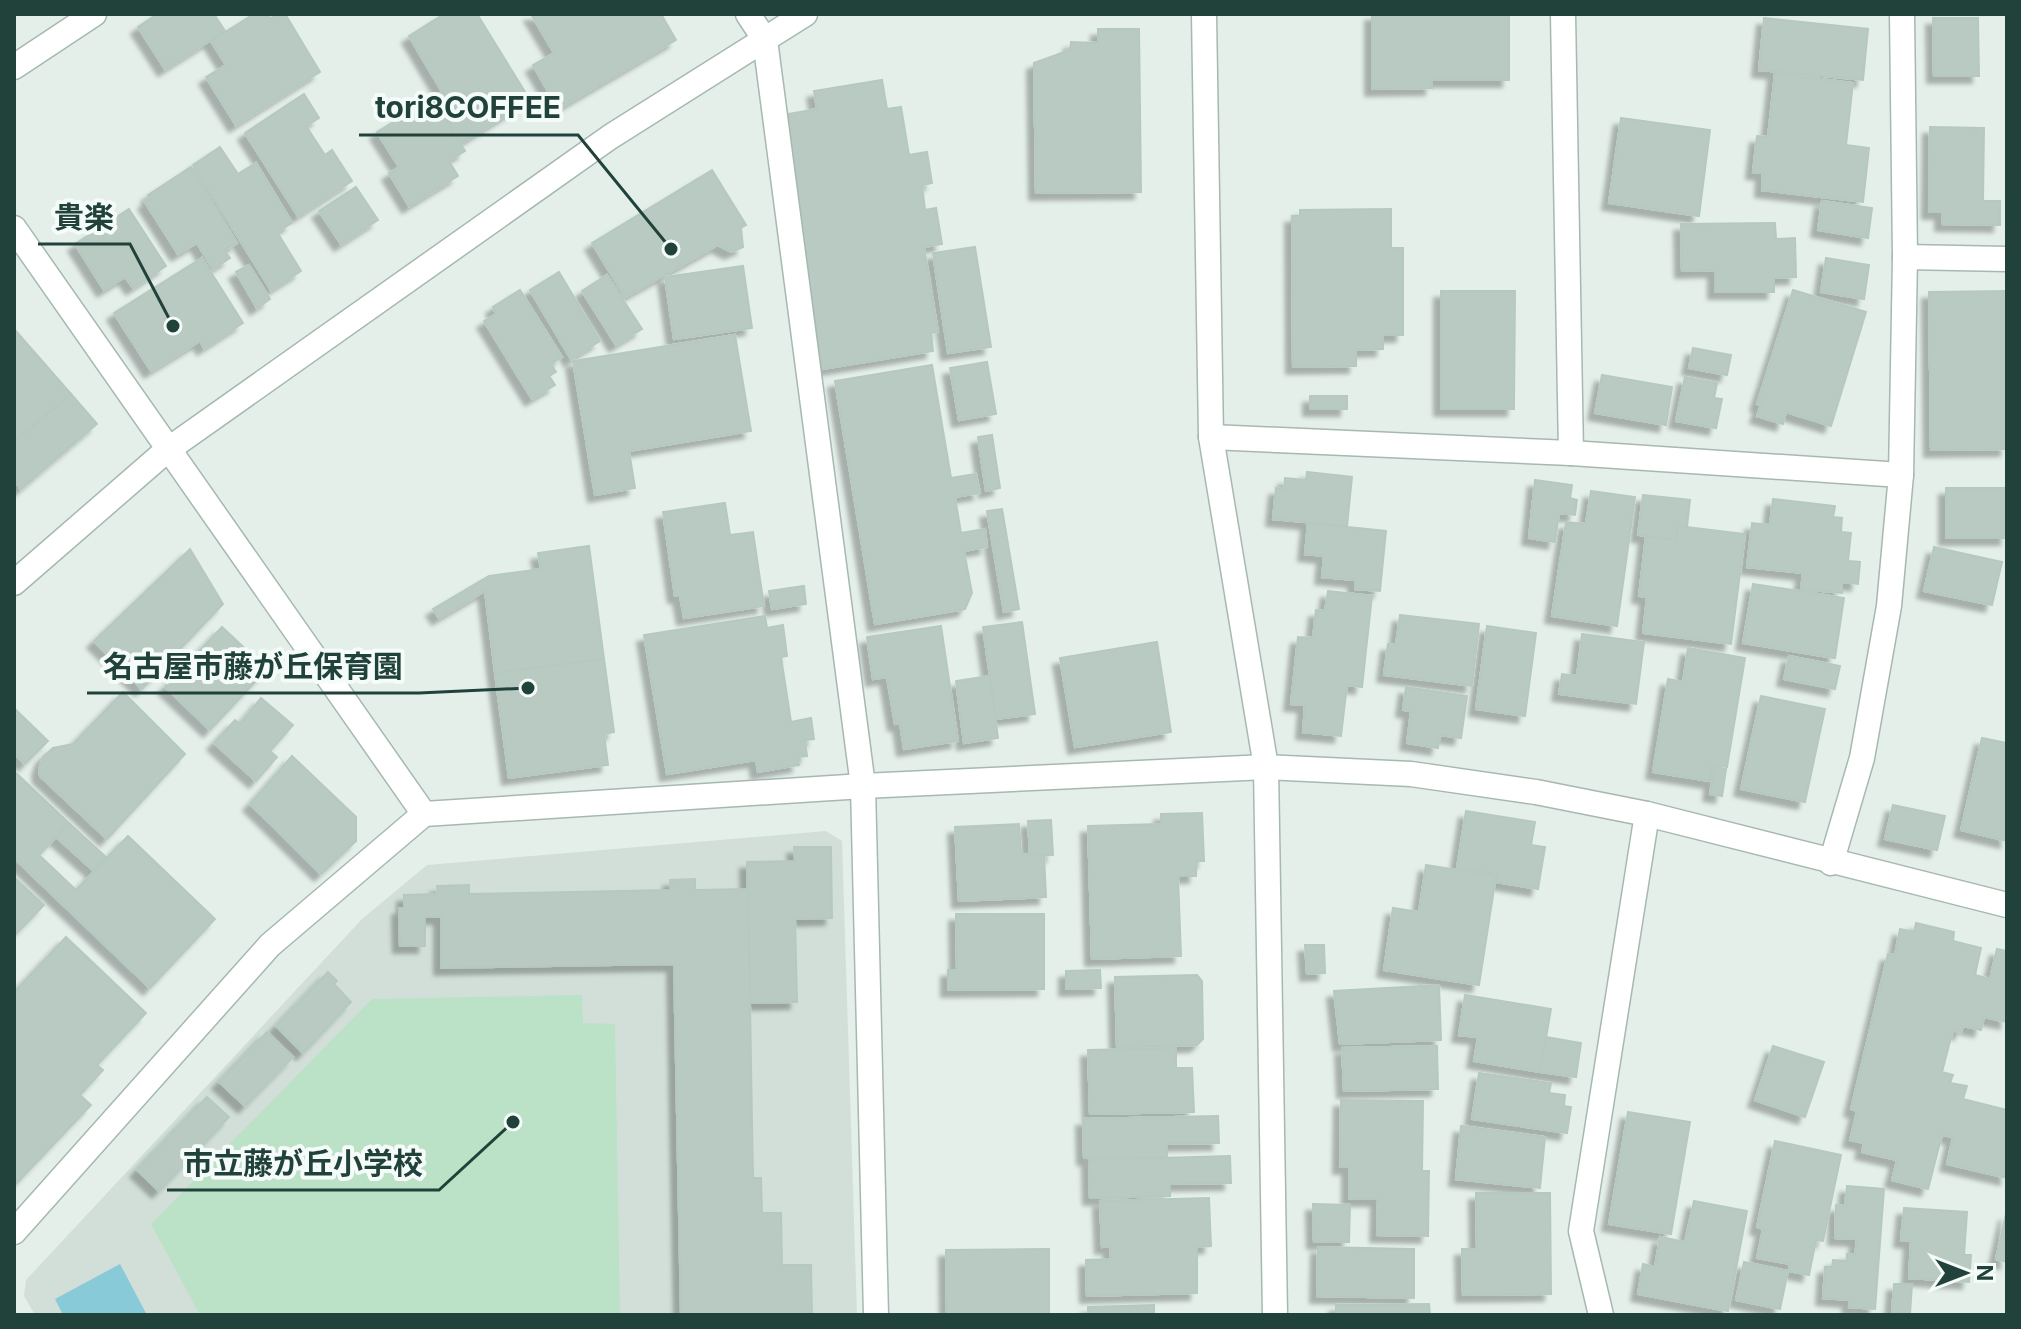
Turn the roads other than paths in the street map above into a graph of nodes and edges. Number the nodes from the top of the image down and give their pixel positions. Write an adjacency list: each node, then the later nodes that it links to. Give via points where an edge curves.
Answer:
1 (94, 14): 8 (street)
2 (748, 14): 7 (street)
3 (805, 14): 7 (street)
4 (1204, 14): 12 (street)
5 (1563, 14): 14 (street)
6 (1902, 14): 10 (street)
7 (765, 40): 13 (street, via 610,137); 18 (street)
8 (14, 67)
9 (14, 228): 13 (street)
10 (1905, 257): 11 (street); 15 (street)
11 (2007, 259)
12 (1211, 437): 14 (street); 17 (street)
13 (166, 451): 16 (street); 19 (street)
14 (1571, 453): 15 (street)
15 (1901, 475): 21 (street, via 1884,636 1862,758)
16 (14, 583)
17 (1266, 767): 18 (street); 20 (street, via 1411,774); 25 (street)
18 (863, 786): 19 (street); 24 (street)
19 (424, 814): 23 (street, via 270,945)
20 (1647, 814): 21 (street); 26 (street, via 1581,1231)
21 (1831, 863): 22 (street)
22 (2007, 905)
23 (14, 1232)
24 (876, 1315)
25 (1275, 1315)
26 (1601, 1315)

